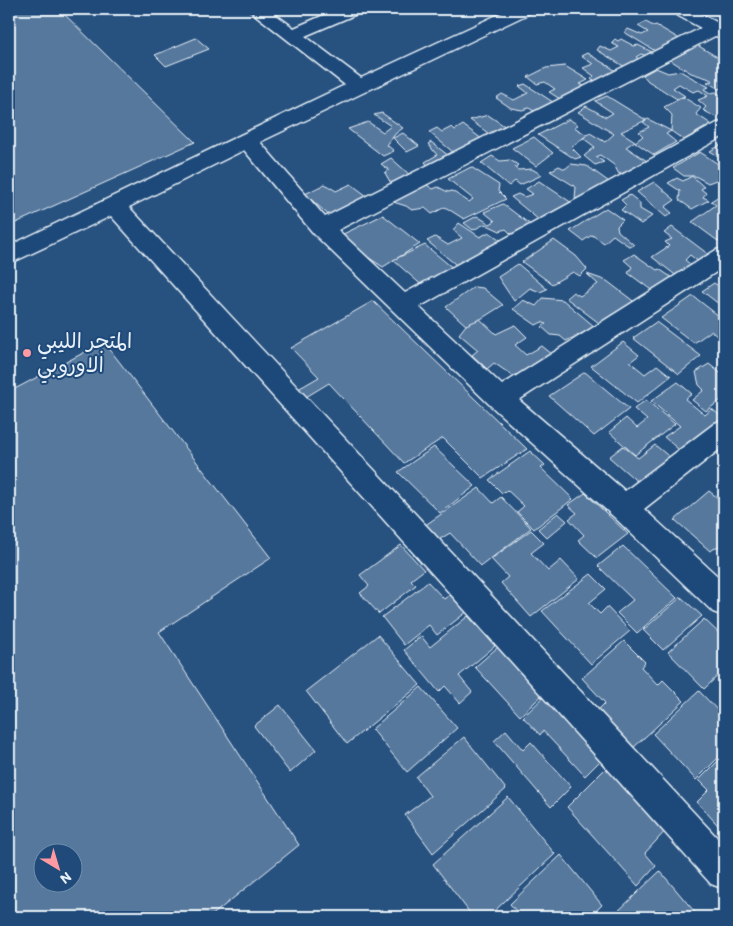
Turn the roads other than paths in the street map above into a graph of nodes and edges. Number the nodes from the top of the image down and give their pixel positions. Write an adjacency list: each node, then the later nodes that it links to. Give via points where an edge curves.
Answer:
1 (258, 9): 6 (street)
2 (353, 9): 6 (street)
3 (524, 9): 7 (street)
4 (680, 9): 5 (street)
5 (720, 31): 11 (street)
6 (293, 35): 7 (street)
7 (359, 86): 9 (street)
8 (724, 128): 14 (street)
9 (248, 141): 10 (street); 11 (street)
10 (115, 206): 12 (street); 19 (street)
11 (322, 228): 14 (street)
12 (9, 256)
13 (724, 256): 15 (street)
14 (403, 305): 15 (street)
15 (500, 399): 17 (street)
16 (724, 432): 17 (street)
17 (624, 508): 18 (street)
18 (724, 602)
19 (724, 871)

